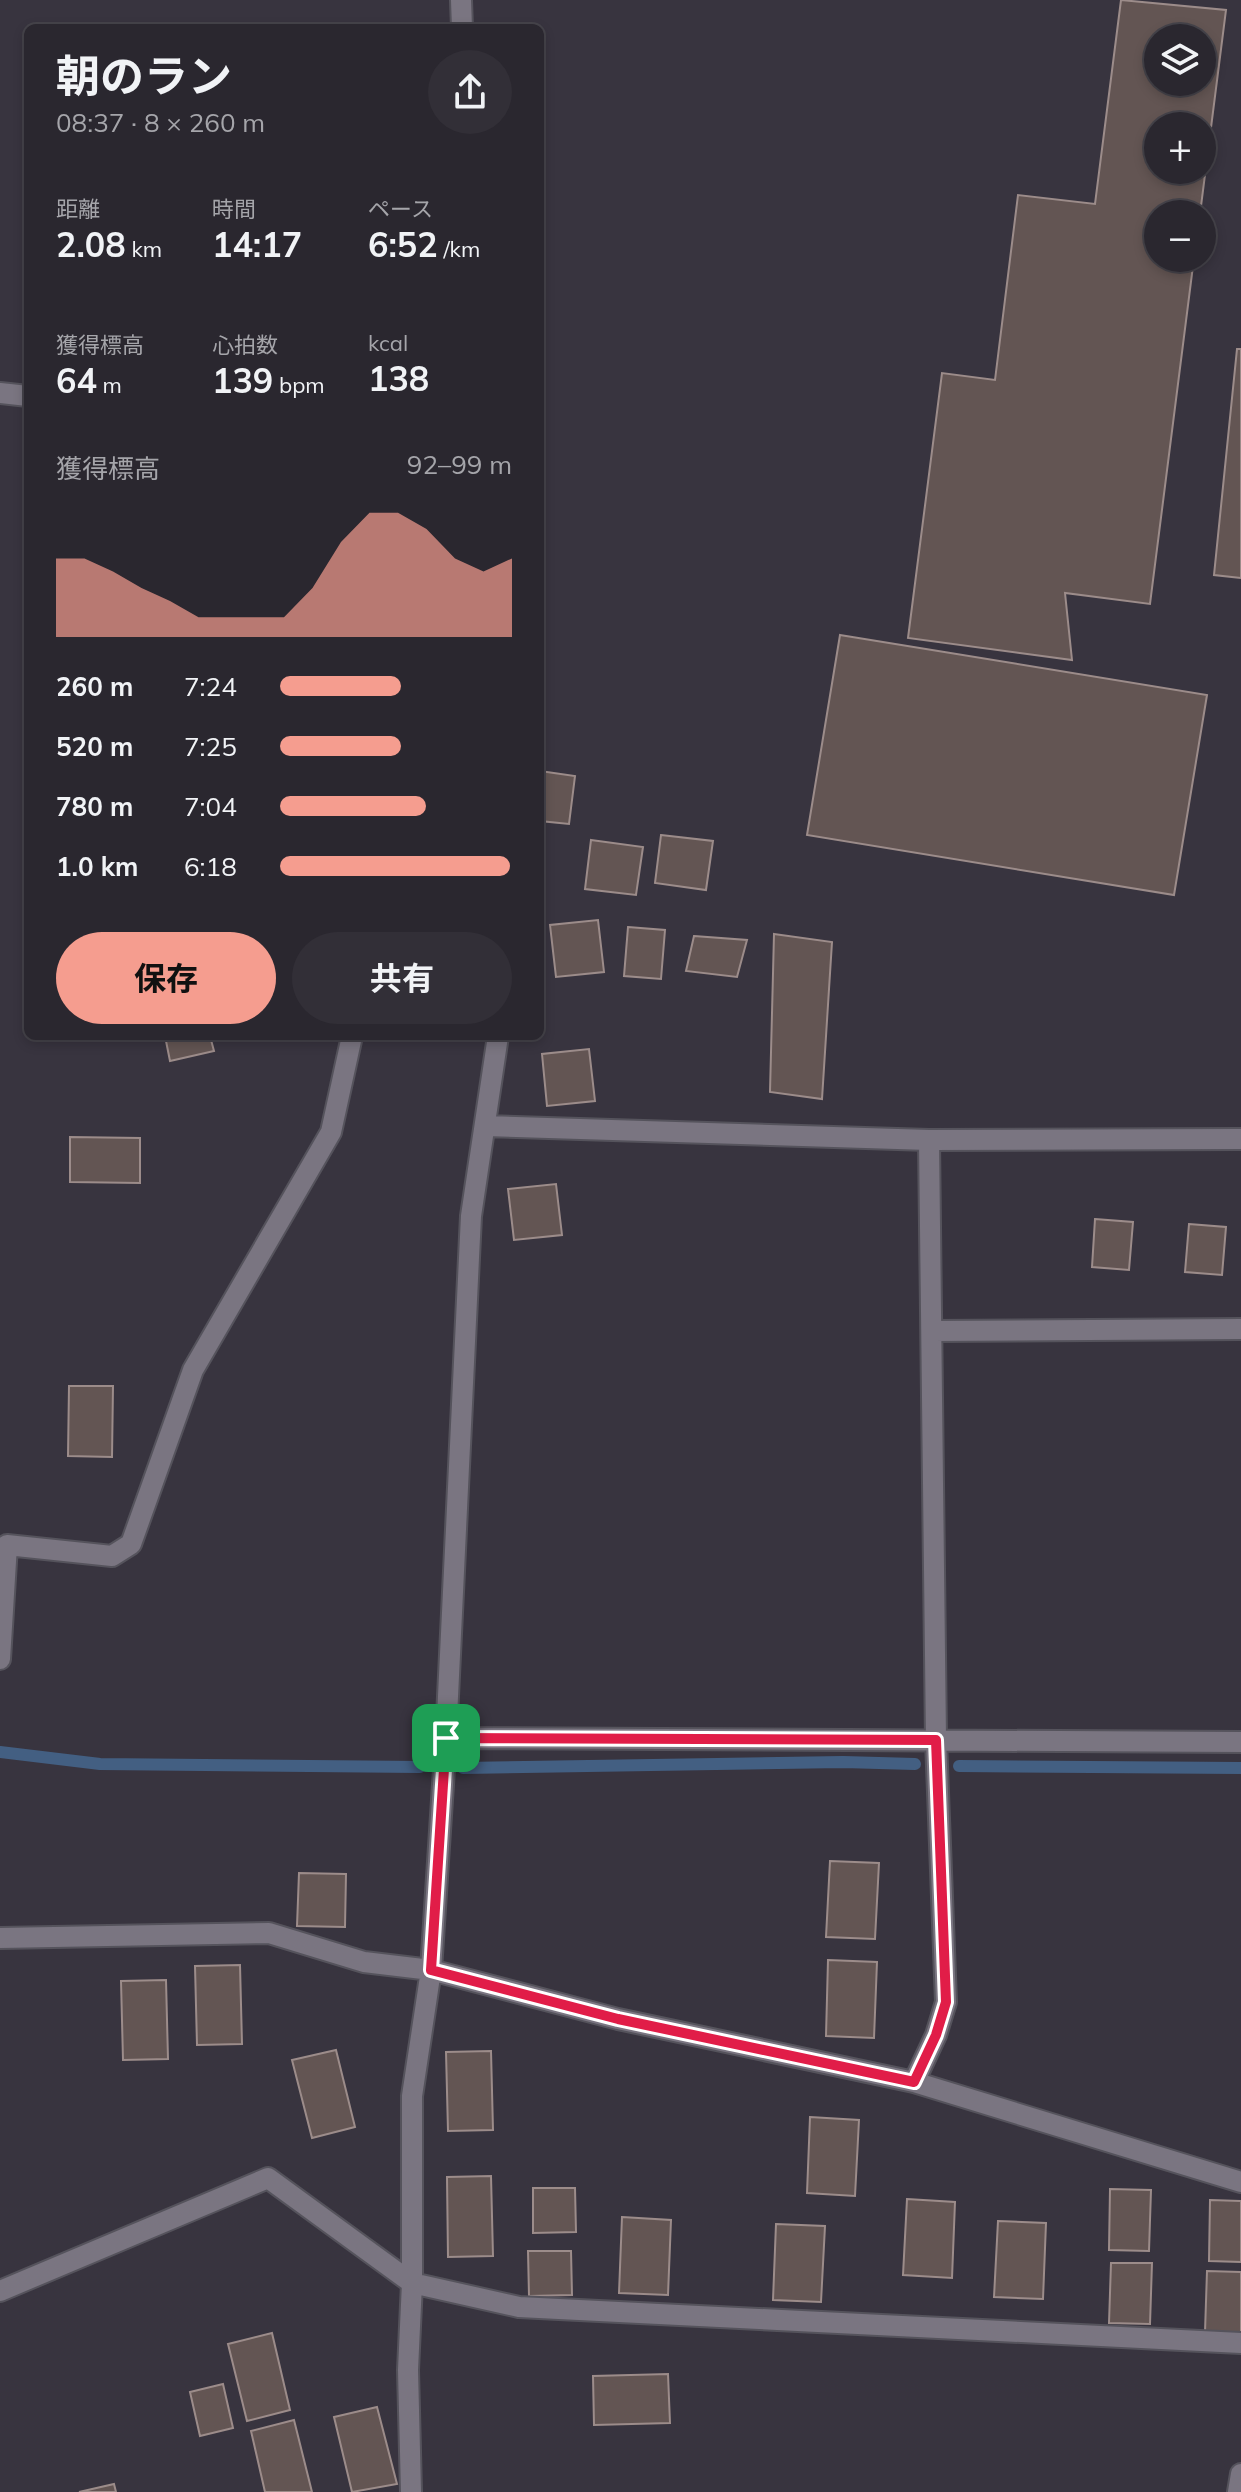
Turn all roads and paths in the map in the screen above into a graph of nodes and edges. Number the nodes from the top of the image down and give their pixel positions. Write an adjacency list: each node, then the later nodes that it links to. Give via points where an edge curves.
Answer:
1 (461, 0): 2 (street)
2 (462, 24)
3 (0, 393): 4 (street)
4 (24, 396)
5 (351, 1040): 12 (street, via 331,1132 193,1370 131,1544 112,1556 7,1545)
6 (497, 1040): 7 (street)
7 (485, 1126): 9 (street); 13 (street, via 471,1216)
8 (1241, 1139): 9 (street)
9 (929, 1140): 11 (street)
10 (1241, 1329): 11 (street)
11 (932, 1331): 14 (street)
12 (0, 1659)
13 (446, 1738): 14 (street); 17 (street)
14 (936, 1740): 15 (street); 18 (street, via 946,2002)
15 (1241, 1742)
16 (0, 1938): 17 (street, via 269,1933 364,1962)
17 (431, 1970): 18 (street, via 648,2026); 20 (street, via 412,2096)
18 (914, 2082): 19 (street)
19 (1241, 2182)
20 (412, 2283): 21 (street, via 268,2178); 22 (street, via 519,2307 580,2312); 24 (street)
21 (0, 2291)
22 (1241, 2343)
23 (1241, 2474): 25 (street)
24 (411, 2492)
25 (1238, 2492)

